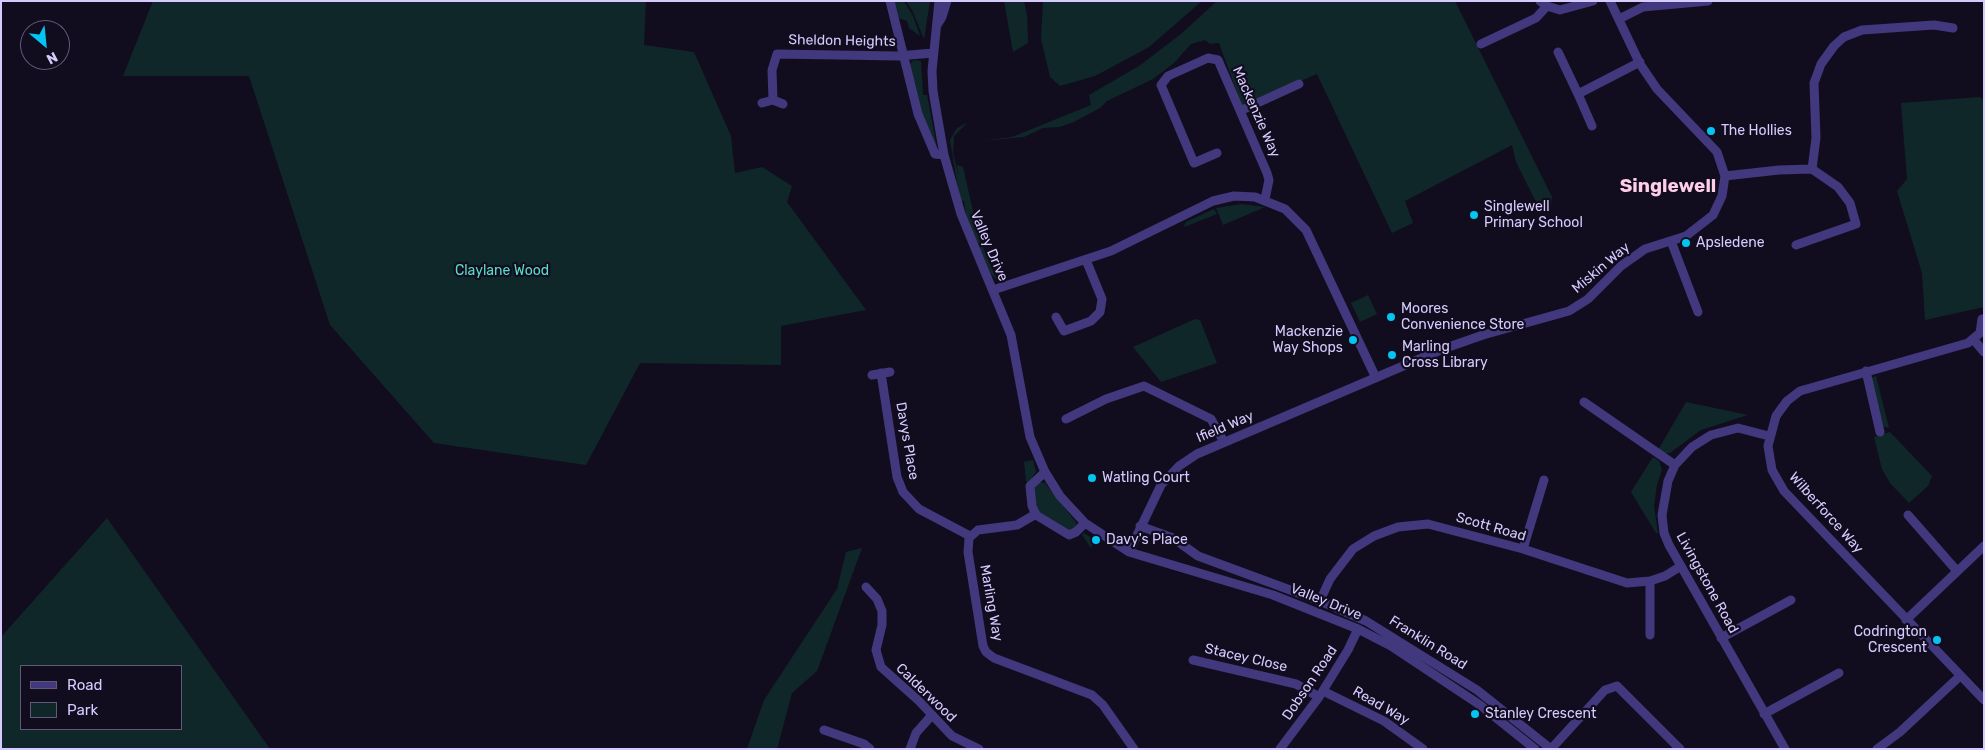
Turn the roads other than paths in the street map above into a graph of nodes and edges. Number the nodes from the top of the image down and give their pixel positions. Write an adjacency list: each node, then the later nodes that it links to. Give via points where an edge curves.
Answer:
1 (890, 1): 14 (street, via 902,25)
2 (939, 1): 9 (street, Valley Drive)
3 (947, 1): 9 (street, Valley Drive)
4 (1594, 1): 7 (street, via 1560,10)
5 (1610, 1): 8 (street)
6 (1708, 1): 8 (street, via 1643,7)
7 (1544, 4): 11 (street, via 1536,18)
8 (1619, 19): 15 (street)
9 (937, 25): 13 (street, Valley Drive)
10 (1953, 28): 25 (street, via 1934,25 1862,30 1844,37 1834,46 1820,64 1814,83 1816,138)
11 (1482, 44)
12 (1558, 52): 17 (street)
13 (933, 53): 14 (street); 24 (street, Valley Drive, via 933,91)
14 (905, 56): 18 (street, Sheldon Heights, via 778,54 772,70); 24 (street, via 920,120 935,154)
15 (1640, 62): 17 (street); 26 (street, via 1657,89 1712,146)
16 (1299, 84): 21 (street)
17 (1578, 94): 22 (street)
18 (773, 100): 19 (street); 20 (street)
19 (762, 103)
20 (783, 104)
21 (1240, 111): 23 (street, Mackenzie Way, via 1218,60 1208,58 1168,76 1161,85 1194,163); 27 (street, Mackenzie Way, via 1269,180)
22 (1592, 126)
23 (1217, 153)
24 (944, 155): 31 (street, Valley Drive, via 961,214)
25 (1812, 169): 26 (street); 29 (street, via 1838,187 1850,203 1856,224)
26 (1725, 176): 28 (street, Miskin Way, via 1722,196 1713,215 1686,236)
27 (1264, 199): 30 (street, via 1244,196 1213,201 1133,241); 39 (street, via 1285,209 1307,232)
28 (1671, 241): 32 (street); 39 (street, Miskin Way, via 1645,249 1621,266 1588,299 1569,311 1478,337)
29 (1796, 245)
30 (1086, 260): 31 (street); 33 (street, via 1102,300 1101,310 1091,321 1065,331)
31 (993, 290): 46 (street, Valley Drive, via 1012,340 1028,431)
32 (1698, 312)
33 (1056, 317)
34 (1982, 319): 35 (street, via 1981,331)
35 (1974, 340): 36 (street); 37 (street, Wilberforce Way)
36 (1984, 352)
37 (1866, 371): 42 (street); 43 (street, Wilberforce Way, via 1811,386 1795,394 1780,410)
38 (881, 373): 52 (street, Davys Place, via 901,488 917,508)
39 (1376, 378): 44 (street, Ifield Way)
40 (1584, 402): 45 (street)
41 (1066, 419): 44 (street, via 1106,399 1144,386 1211,419)
42 (1881, 432)
43 (1769, 436): 45 (street, Livingstone Road, via 1738,428 1711,435 1692,447); 62 (street, Wilberforce Way, via 1771,467 1783,490)
44 (1224, 442): 51 (street, Ifield Way, via 1197,454 1173,472 1158,491)
45 (1675, 466): 56 (street, Livingstone Road, via 1668,481 1662,515 1664,533)
46 (1045, 472): 48 (street, via 1030,486); 50 (street, Valley Drive, via 1060,496)
47 (1544, 480): 54 (street)
48 (1036, 514): 50 (street, via 1067,534 1076,532); 52 (street, via 1017,525 979,530)
49 (1908, 515): 57 (street)
50 (1086, 523): 55 (street, Valley Drive)
51 (1140, 526): 55 (street, Ifield Way); 61 (street, Franklin Road, via 1173,538 1198,556)
52 (970, 536): 77 (street, Marling Way, via 970,563 981,641 986,652 994,658 1092,695 1103,705)
53 (1984, 546): 57 (street)
54 (1524, 549): 58 (street, Scott Road, via 1627,584); 61 (street, Scott Road, via 1428,524 1398,527 1353,549 1330,580)
55 (1129, 552): 63 (street, Valley Drive, via 1273,595)
56 (1680, 566): 58 (street, Scott Road); 65 (street, Livingstone Road)
57 (1957, 571): 62 (street)
58 (1650, 581): 64 (street)
59 (866, 587): 72 (street, Calderwood, via 882,611 876,650 880,666)
60 (1791, 600): 65 (street)
61 (1320, 601): 81 (street, Franklin Road, via 1366,621 1477,690)
62 (1906, 620): 68 (street, Wilberforce Way)
63 (1358, 629): 69 (street, Dobson Road); 80 (street, Valley Drive, via 1434,673)
64 (1650, 635)
65 (1721, 638): 71 (street, Livingstone Road)
66 (1193, 660): 69 (street, Stacey Close, via 1296,684)
67 (1839, 672): 71 (street)
68 (1960, 676): 70 (street, Wilberforce Way); 84 (street)
69 (1321, 694): 78 (street, Dobson Road); 79 (street, Read Way, via 1384,721)
70 (1984, 700)
71 (1764, 714): 83 (street, Livingstone Road)
72 (932, 715): 75 (street, via 916,733); 76 (street, Calderwood, via 952,736)
73 (824, 730): 74 (street)
74 (870, 749)
75 (910, 749)
76 (979, 749)
77 (1134, 749)
78 (1280, 749)
79 (1423, 749)
80 (1535, 749)
81 (1551, 749): 82 (street, via 1605,690 1617,686)
82 (1680, 749)
83 (1784, 749)
84 (1877, 749)

